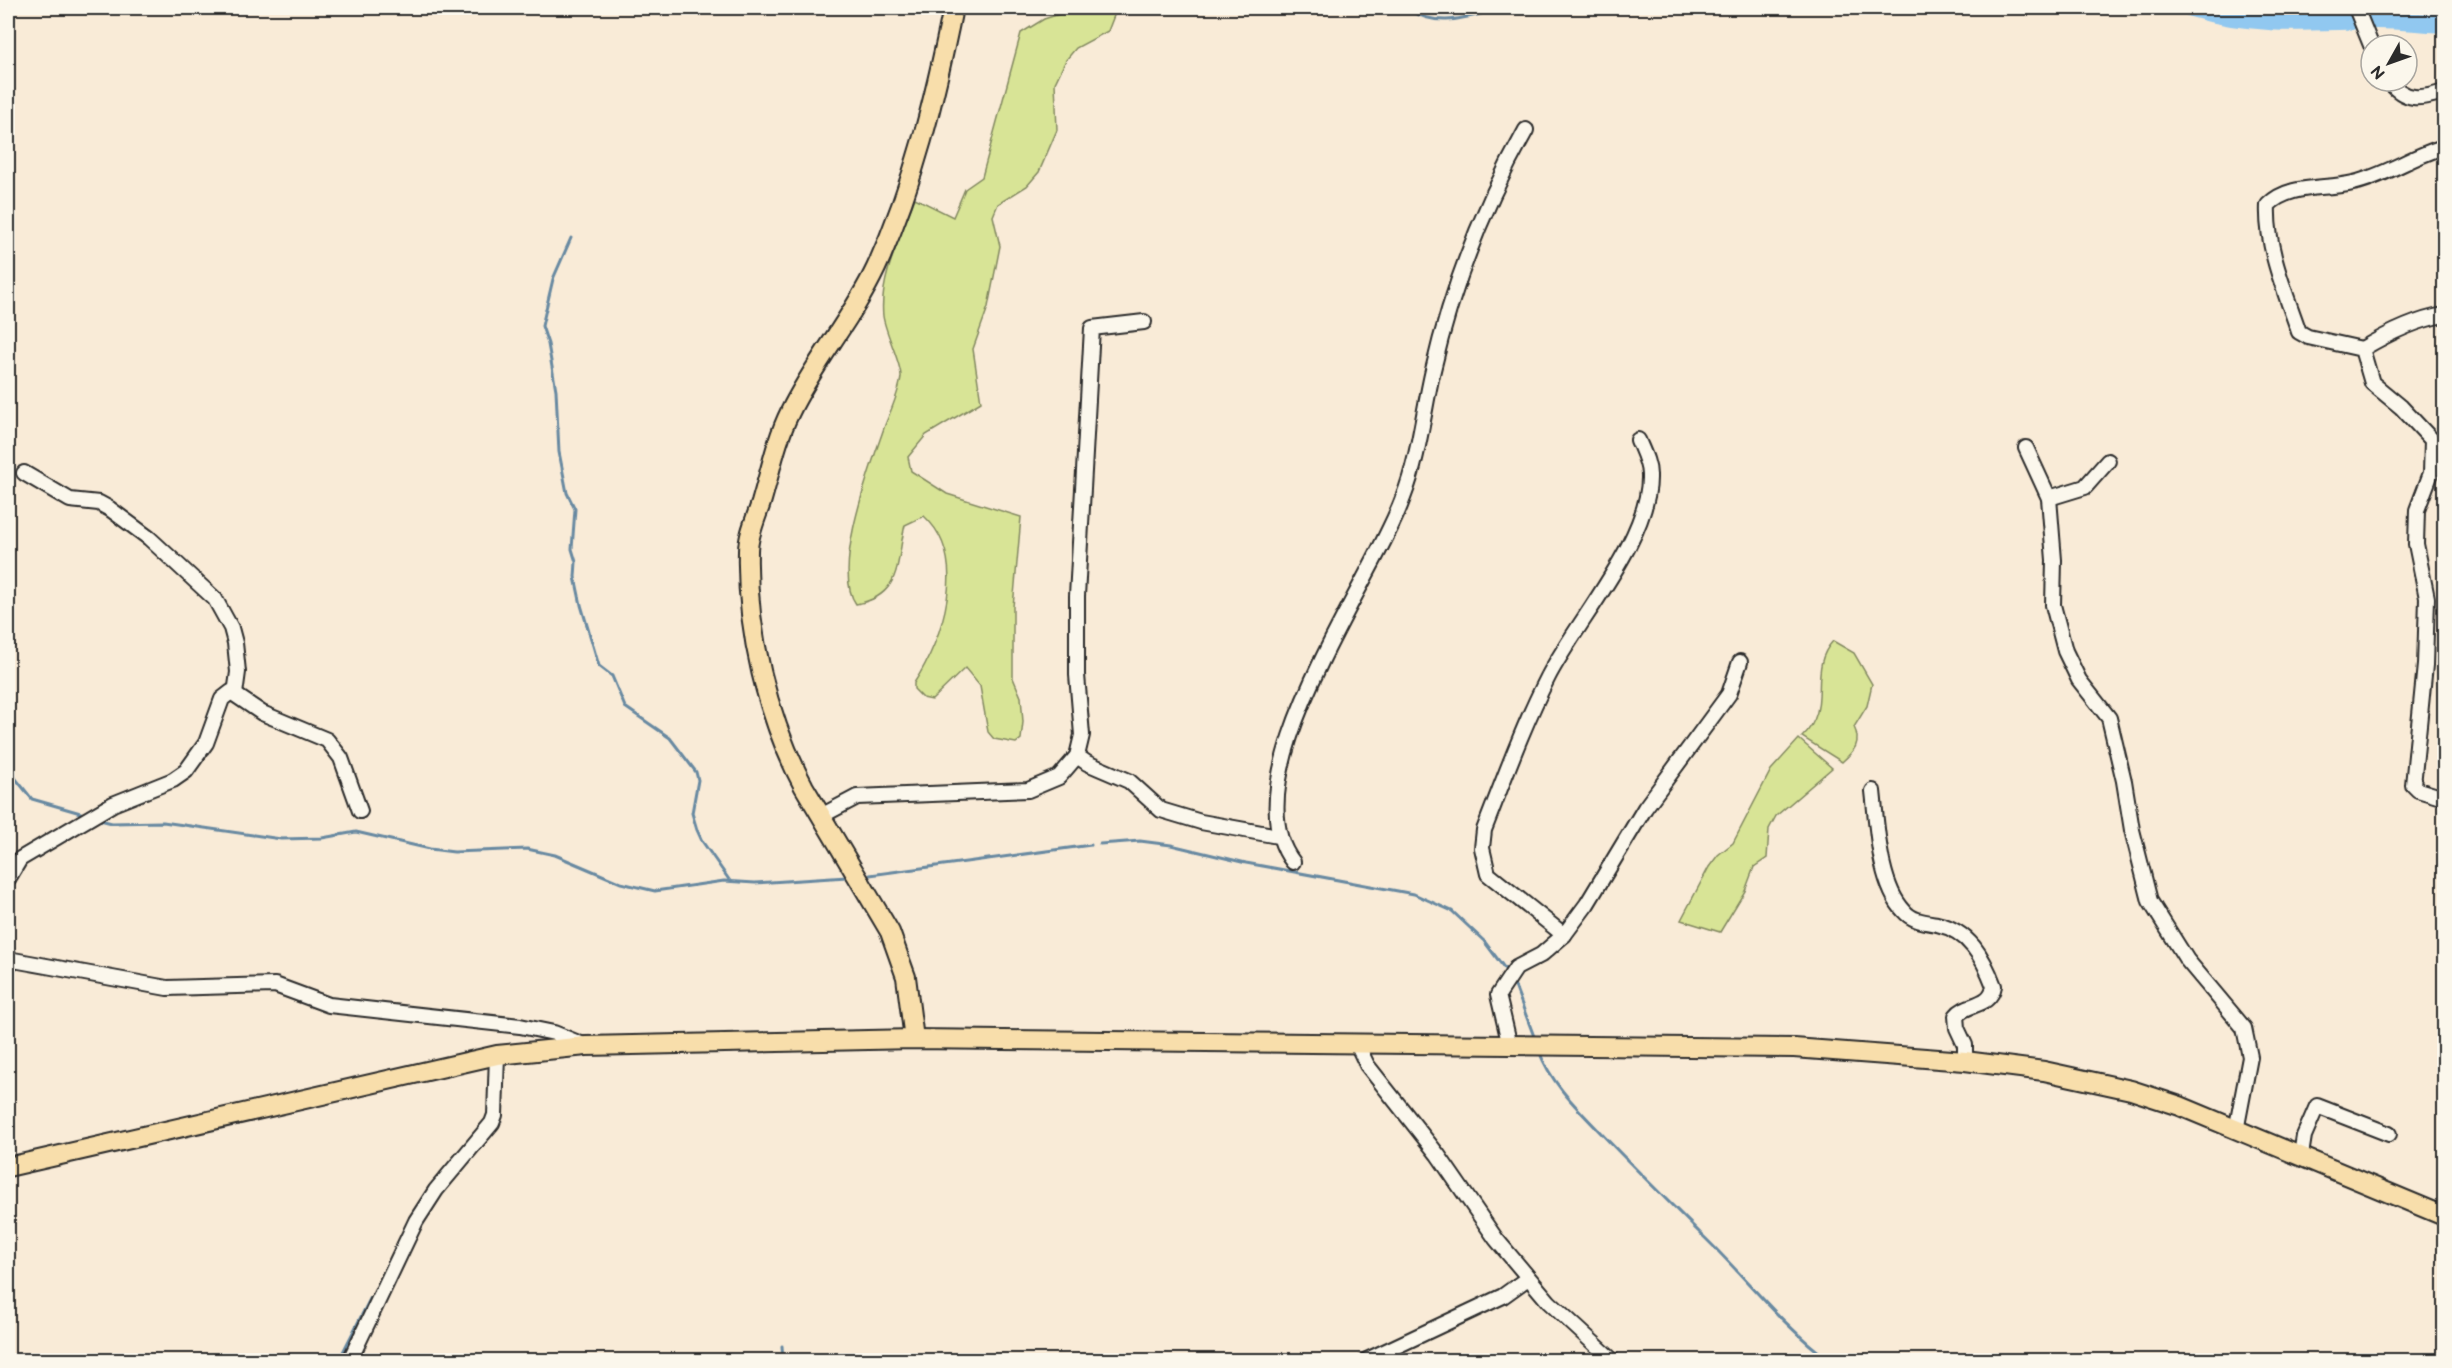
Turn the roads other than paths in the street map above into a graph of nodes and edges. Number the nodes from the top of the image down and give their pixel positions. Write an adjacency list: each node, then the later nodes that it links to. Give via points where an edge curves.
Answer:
1 (953, 8): 22 (main road, via 933,104 894,224 864,291 790,412 749,543 751,608 765,682 791,763)
2 (2356, 8): 3 (street)
3 (2366, 33)
4 (2445, 92): 5 (street, via 2420,100)
5 (2403, 93)
6 (1526, 130): 23 (street, via 1494,189 1451,304 1402,501 1299,710 1283,767 1276,822)
7 (2445, 147): 10 (street, via 2352,184 2287,192 2268,205 2271,248 2299,332)
8 (2445, 315): 10 (street, via 2384,336)
9 (1144, 322): 18 (street, via 1092,328 1077,596 1082,735)
10 (2362, 350): 20 (street, via 2373,383 2432,440 2431,473 2417,510 2416,544 2427,598 2425,665 2413,785)
11 (1638, 440): 26 (street, via 1649,474 1644,511 1633,538 1548,677 1484,830 1482,848 1488,874)
12 (2026, 448): 15 (street)
13 (2108, 461): 15 (street, via 2085,488)
14 (24, 473): 17 (street, via 70,500 99,503 110,509 215,599 231,628 238,672)
15 (2049, 498): 34 (street, via 2053,605 2069,663 2109,718 2150,901 2187,960 2244,1028 2250,1057)
16 (1740, 662): 26 (street, via 1730,694 1645,808)
17 (235, 694): 21 (street, via 262,713 327,740 341,758); 25 (street, via 226,694 222,699 206,743 186,771 113,804 20,859)
18 (1077, 756): 22 (street, via 1059,777 1028,790 857,797); 23 (street, via 1130,781 1161,810 1201,822)
19 (1873, 791): 33 (street, via 1881,850 1895,900 1912,918 1960,932 1979,953 1994,986 1984,1002 1956,1016 1965,1045)
20 (2445, 798)
21 (360, 811)
22 (821, 816): 28 (main road, via 890,932 906,977)
23 (1278, 836): 24 (street)
24 (1293, 862)
25 (8, 879)
26 (1564, 935): 31 (street, via 1541,955 1516,968 1498,994)
27 (8, 959): 30 (street, via 167,988 275,985 336,1006 520,1026 554,1033)
28 (914, 1039): 29 (main road); 30 (main road)
29 (1357, 1044): 31 (main road); 39 (street, via 1367,1065)
30 (586, 1046): 32 (main road)
31 (1516, 1046): 33 (main road, via 1794,1048)
32 (497, 1055): 37 (main road); 40 (street, via 492,1124 447,1176 416,1221)
33 (1965, 1061): 34 (main road, via 2044,1071 2131,1090)
34 (2236, 1131): 36 (main road)
35 (2390, 1134): 36 (street, via 2317,1106 2304,1136)
36 (2301, 1155): 38 (main road)
37 (8, 1167)
38 (2445, 1216)
39 (1528, 1278): 41 (street, via 1503,1296); 42 (street)
40 (350, 1360)
41 (1367, 1360)
42 (1612, 1360)

